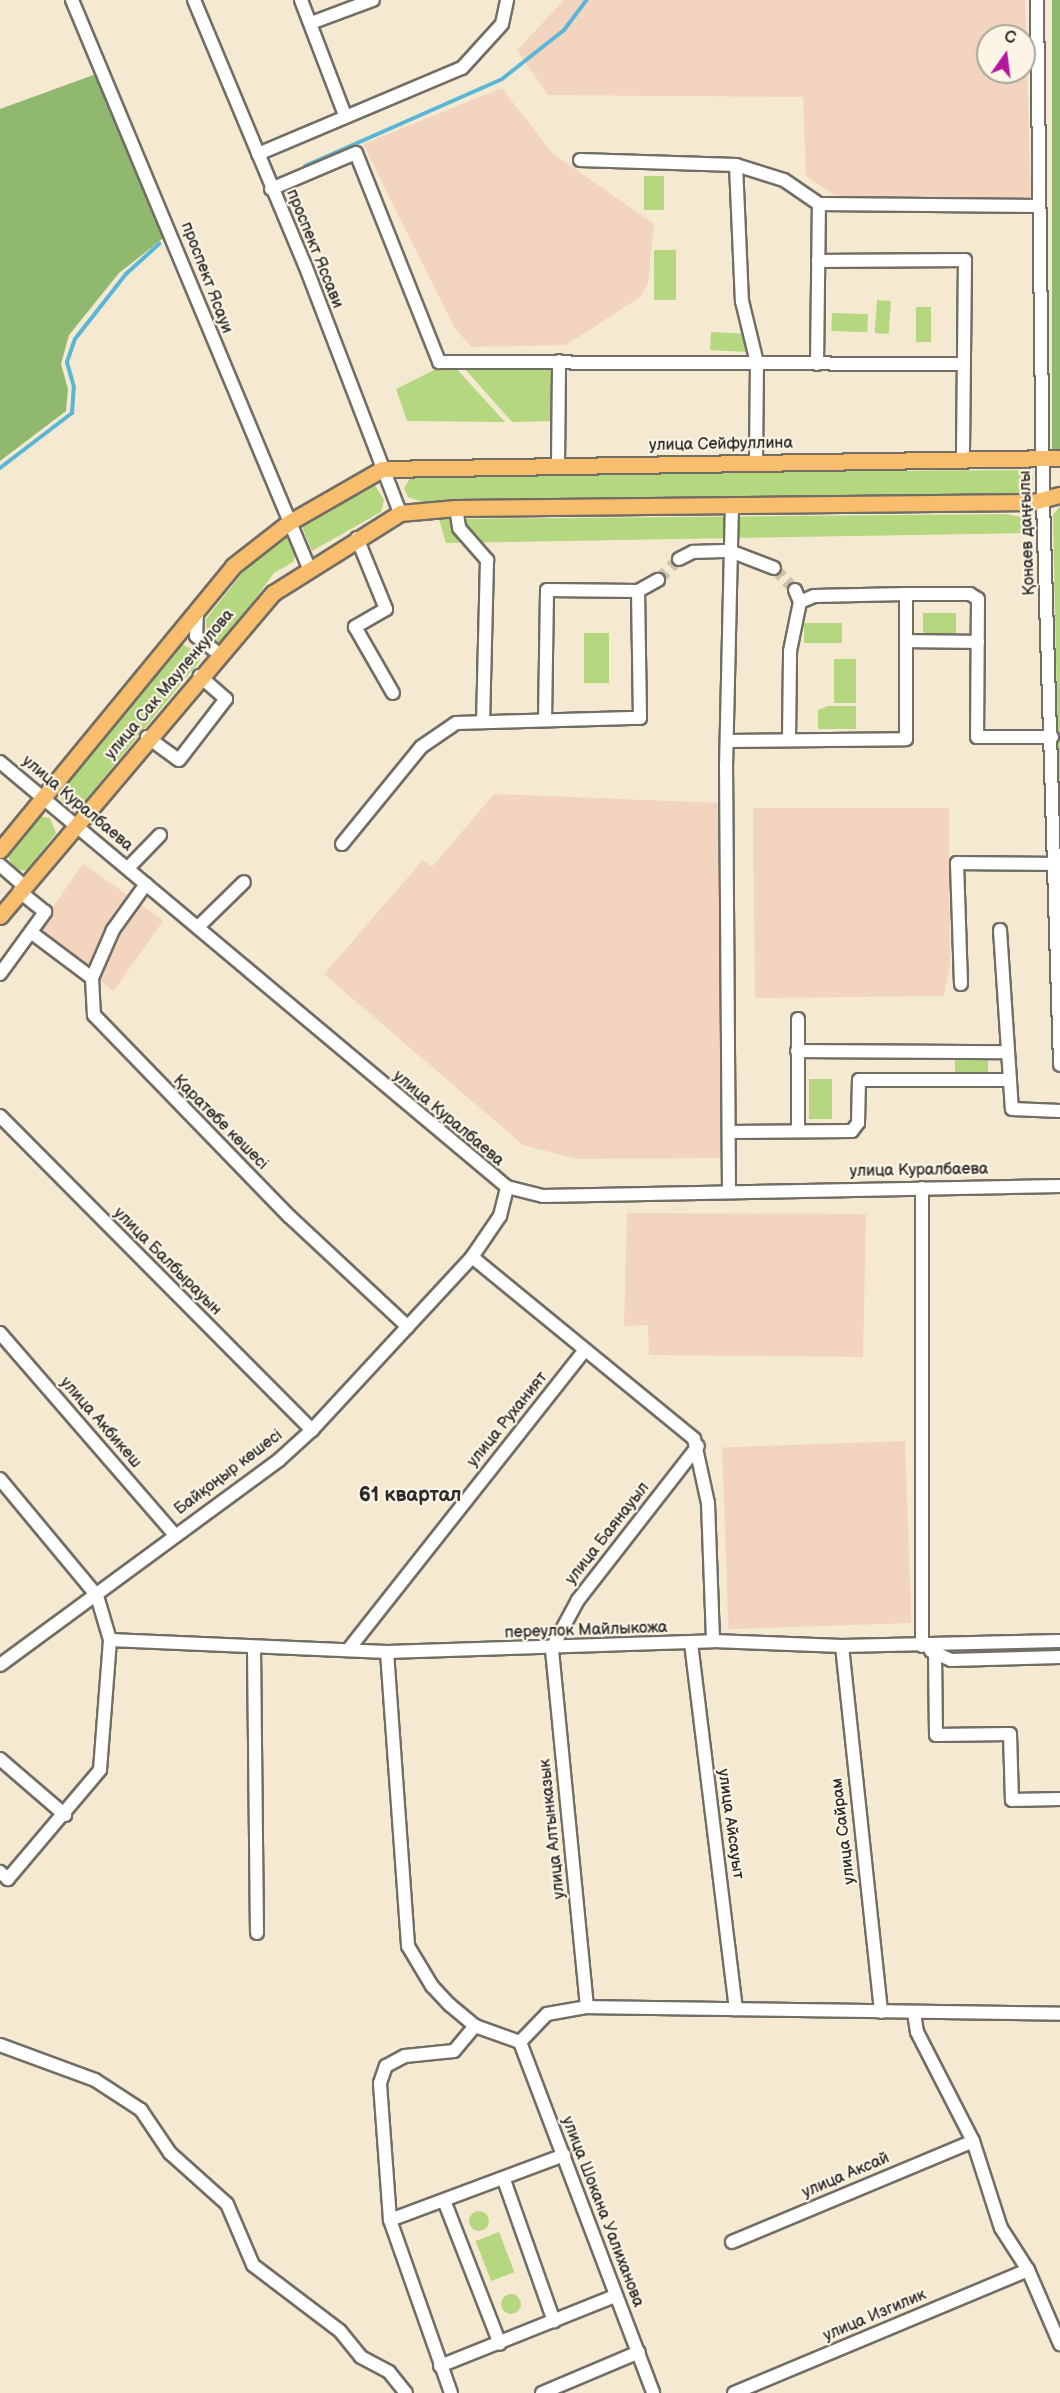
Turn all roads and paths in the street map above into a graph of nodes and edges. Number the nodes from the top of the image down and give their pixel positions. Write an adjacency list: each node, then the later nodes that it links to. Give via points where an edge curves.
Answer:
1 (72, 0): 31 (street, проспект Ясауи)
2 (194, 0): 9 (street, проспект Яссави)
3 (301, 0): 7 (street)
4 (373, 0): 7 (street)
5 (507, 0): 8 (street, via 502,24 462,68)
6 (1037, 0): 14 (street, Қонаев даңғылы)
7 (311, 23): 8 (street)
8 (345, 115): 9 (street)
9 (258, 154): 12 (street, проспект Яссави)
10 (580, 160): 11 (street)
11 (736, 165): 13 (street, via 784,180); 17 (street, via 741,301)
12 (271, 189): 16 (street, via 356,153 439,362); 25 (street, проспект Яссави)
13 (819, 204): 14 (street); 15 (street)
14 (1039, 206): 21 (street, Қонаев даңғылы)
15 (818, 261): 18 (street); 19 (street, via 965,260)
16 (559, 361): 17 (street); 24 (street)
17 (757, 363): 18 (street); 23 (street)
18 (817, 364): 19 (street)
19 (962, 364): 22 (street)
20 (1060, 458): 21 (main road, улица Сейфуллина)
21 (1042, 460): 22 (main road, улица Сейфуллина); 27 (street, Қонаев даңғылы)
22 (963, 461): 23 (main road, улица Сейфуллина)
23 (756, 463): 24 (main road, улица Сейфуллина)
24 (558, 464): 25 (main road, улица Сейфуллина)
25 (382, 469): 30 (street, проспект Яссави); 31 (main road, улица Сак Мауленкулова)
26 (1060, 495): 27 (main road)
27 (1043, 501): 28 (main road); 49 (street, Қонаев даңғылы)
28 (732, 506): 29 (main road); 33 (street)
29 (456, 508): 30 (main road); 46 (street, via 459,528 487,560)
30 (400, 513): 32 (main road, улица Сак Мауленкулова)
31 (288, 523): 35 (street, проспект Ясауи); 40 (main road, улица Сак Мауленкулова, via 233,566)
32 (357, 538): 35 (main road, улица Сак Мауленкулова); 45 (street, via 386,609 355,627)
33 (730, 550): 34 (street, via 693,552); 36 (street); 51 (street)
34 (679, 559)
35 (309, 567): 43 (main road, улица Сак Мауленкулова, via 273,593)
36 (774, 567)
37 (658, 580): 38 (street)
38 (638, 591): 47 (street, via 547,590); 47 (street, via 640,718)
39 (906, 594): 41 (street); 42 (street, via 975,596); 50 (street, via 798,596 790,651)
40 (198, 609): 43 (street, via 196,636); 53 (main road, улица Сак Мауленкулова)
41 (907, 641): 42 (street); 50 (street, via 906,739)
42 (978, 642): 49 (street, via 977,737)
43 (219, 654): 44 (main road, улица Сак Мауленкулова)
44 (201, 676): 48 (main road, улица Сак Мауленкулова); 48 (street, via 226,699 179,760)
45 (393, 693)
46 (483, 720): 47 (street); 56 (street, via 456,723 421,747)
47 (545, 720)
48 (147, 737): 54 (main road, улица Сак Мауленкулова)
49 (1052, 737): 58 (street, Қонаев даңғылы)
50 (789, 739): 51 (street)
51 (727, 741): 79 (street)
52 (0, 762): 53 (street, улица Куралбаева)
53 (42, 796): 54 (street, улица Куралбаева); 57 (main road, улица Сак Мауленкулова)
54 (75, 825): 60 (street, улица Куралбаева); 63 (main road, улица Сак Мауленкулова)
55 (160, 836): 60 (street)
56 (342, 844)
57 (0, 850)
58 (1055, 864): 70 (street, via 957,863); 74 (street, Қонаев даңғылы)
59 (0, 865): 63 (street)
60 (128, 868): 62 (street, улица Куралбаева)
61 (244, 882): 65 (street)
62 (146, 884): 65 (street, улица Куралбаева); 69 (street, via 113,930)
63 (21, 889): 64 (main road, улица Сак Мауленкулова); 67 (street, via 45,912)
64 (0, 916)
65 (198, 927): 81 (street, улица Куралбаева)
66 (1000, 930): 73 (street)
67 (32, 933): 68 (street); 69 (street)
68 (0, 974)
69 (92, 978): 85 (street, Қаратөбе көшесі, via 90,1004 112,1038)
70 (961, 984)
71 (798, 1019): 72 (street)
72 (797, 1051): 73 (street); 78 (street)
73 (1008, 1052): 75 (street)
74 (1060, 1065)
75 (1010, 1080): 76 (street, via 1012,1109); 78 (street, via 859,1080 856,1128)
76 (1060, 1111)
77 (0, 1116): 88 (street, улица Балбырауын)
78 (798, 1131): 79 (street)
79 (729, 1132): 83 (street)
80 (1060, 1185): 82 (street, улица Куралбаева)
81 (507, 1187): 83 (street, улица Куралбаева, via 543,1196); 84 (street, Байқоңыр көшесі, via 500,1216)
82 (922, 1188): 83 (street, улица Куралбаева); 98 (street)
83 (729, 1191)
84 (472, 1257): 85 (street, Байқоңыр көшесі); 87 (street)
85 (408, 1327): 88 (street, Байқоңыр көшесі)
86 (0, 1333): 91 (street, улица Акбикеш)
87 (584, 1352): 89 (street); 101 (street, улица Руханият)
88 (312, 1430): 91 (street, Байқоңыр көшесі)
89 (698, 1446): 94 (street, via 708,1503); 100 (street, улица Баянауыл, via 578,1600)
90 (0, 1479): 92 (street)
91 (175, 1535): 92 (street, Байқоңыр көшесі)
92 (97, 1596): 93 (street); 105 (street, Байқоңыр көшесі)
93 (110, 1640): 99 (street, переулок Майлыкожа); 108 (street, via 102,1764)
94 (712, 1641): 96 (street, переулок Майлыкожа); 97 (street, переулок Майлыкожа)
95 (1060, 1641): 98 (street)
96 (691, 1643): 100 (street, переулок Майлыкожа); 112 (street, улица Айсауыт)
97 (842, 1646): 98 (street, переулок Майлыкожа); 113 (street, улица Сайрам)
98 (922, 1646): 103 (street, переулок Майлыкожа)
99 (254, 1648): 101 (street, переулок Майлыкожа); 110 (street)
100 (552, 1648): 102 (street, переулок Майлыкожа); 111 (street, улица Алтынказык)
101 (348, 1650): 102 (street, переулок Майлыкожа)
102 (387, 1652): 116 (street, via 404,1927 432,1986)
103 (935, 1653): 104 (street, переулок Майлыкожа, via 951,1660); 107 (street, via 936,1735 1010,1734 1012,1800)
104 (1060, 1657)
105 (0, 1665)
106 (0, 1759): 108 (street)
107 (1060, 1799)
108 (65, 1815): 109 (street, via 8,1879)
109 (0, 1872)
110 (257, 1933)
111 (587, 2007): 112 (street); 117 (street, via 547,2014)
112 (736, 2009): 113 (street)
113 (881, 2012): 114 (street)
114 (914, 2013): 115 (street); 119 (street, via 917,2032)
115 (1060, 2014)
116 (475, 2026): 117 (street); 123 (street, via 454,2050 405,2056 382,2071)
117 (520, 2042): 120 (street, улица Шокана Уалиханова)
118 (0, 2045): 132 (street, via 95,2080 141,2110 170,2153 227,2204 253,2265 340,2331 362,2357 389,2372)
119 (973, 2141): 124 (street, улица Аксай); 125 (street, via 1001,2228)
120 (564, 2155): 121 (street); 126 (street, улица Шокана Уалиханова)
121 (504, 2180): 122 (street); 127 (street)
122 (445, 2203): 123 (street); 128 (street)
123 (390, 2220): 131 (street)
124 (732, 2242)
125 (1028, 2270): 129 (street); 136 (street, улица Изгилик)
126 (615, 2296): 127 (street); 130 (street, улица Шокана Уалиханова)
127 (554, 2321): 128 (street)
128 (500, 2344): 131 (street)
129 (1060, 2344)
130 (639, 2352): 134 (street); 135 (street, улица Шокана Уалиханова)
131 (440, 2366): 133 (street)
132 (406, 2393)
133 (451, 2393)
134 (542, 2393)
135 (653, 2393)
136 (734, 2393)

